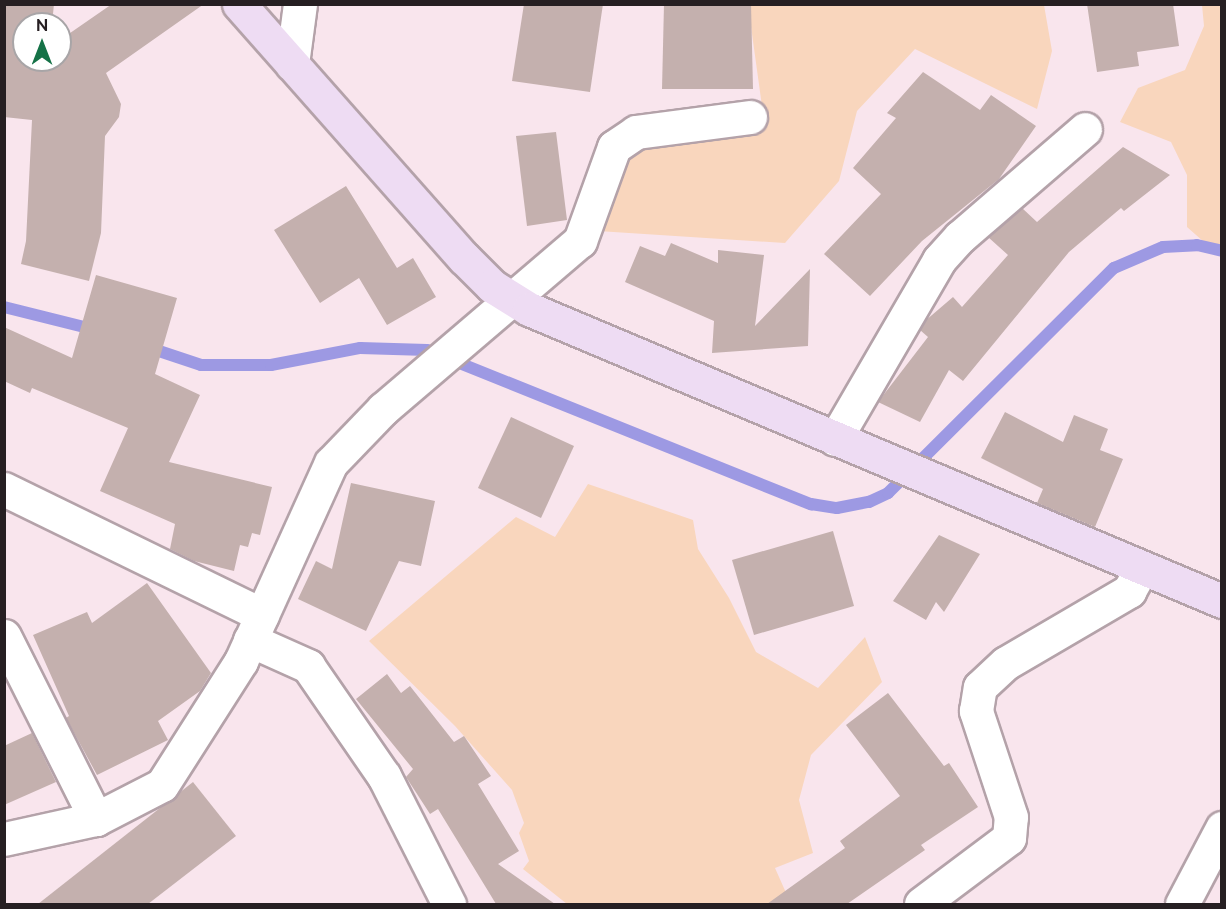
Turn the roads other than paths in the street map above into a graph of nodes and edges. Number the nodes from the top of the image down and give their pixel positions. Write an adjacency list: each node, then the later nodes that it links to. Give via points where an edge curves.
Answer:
1 (239, 4): 3 (street)
2 (300, 4): 3 (street)
3 (292, 64): 6 (street, via 464,258)
4 (750, 117): 6 (street, via 636,132 614,147 580,241)
5 (1085, 129): 7 (street, via 960,237 939,260)
6 (510, 297): 7 (street, via 552,320); 11 (street, via 383,409 331,463)
7 (835, 439): 9 (street)
8 (4, 489): 11 (street)
9 (1142, 568): 10 (street); 17 (street, via 1129,591 1006,663 980,687 976,711 1011,818 1009,838)
10 (1221, 601)
11 (256, 628): 13 (street, via 162,785); 16 (street, via 308,666 384,776)
12 (4, 636): 13 (street)
13 (96, 819): 15 (street)
14 (1221, 828): 18 (street)
15 (4, 839)
16 (449, 904)
17 (921, 904)
18 (1182, 904)

